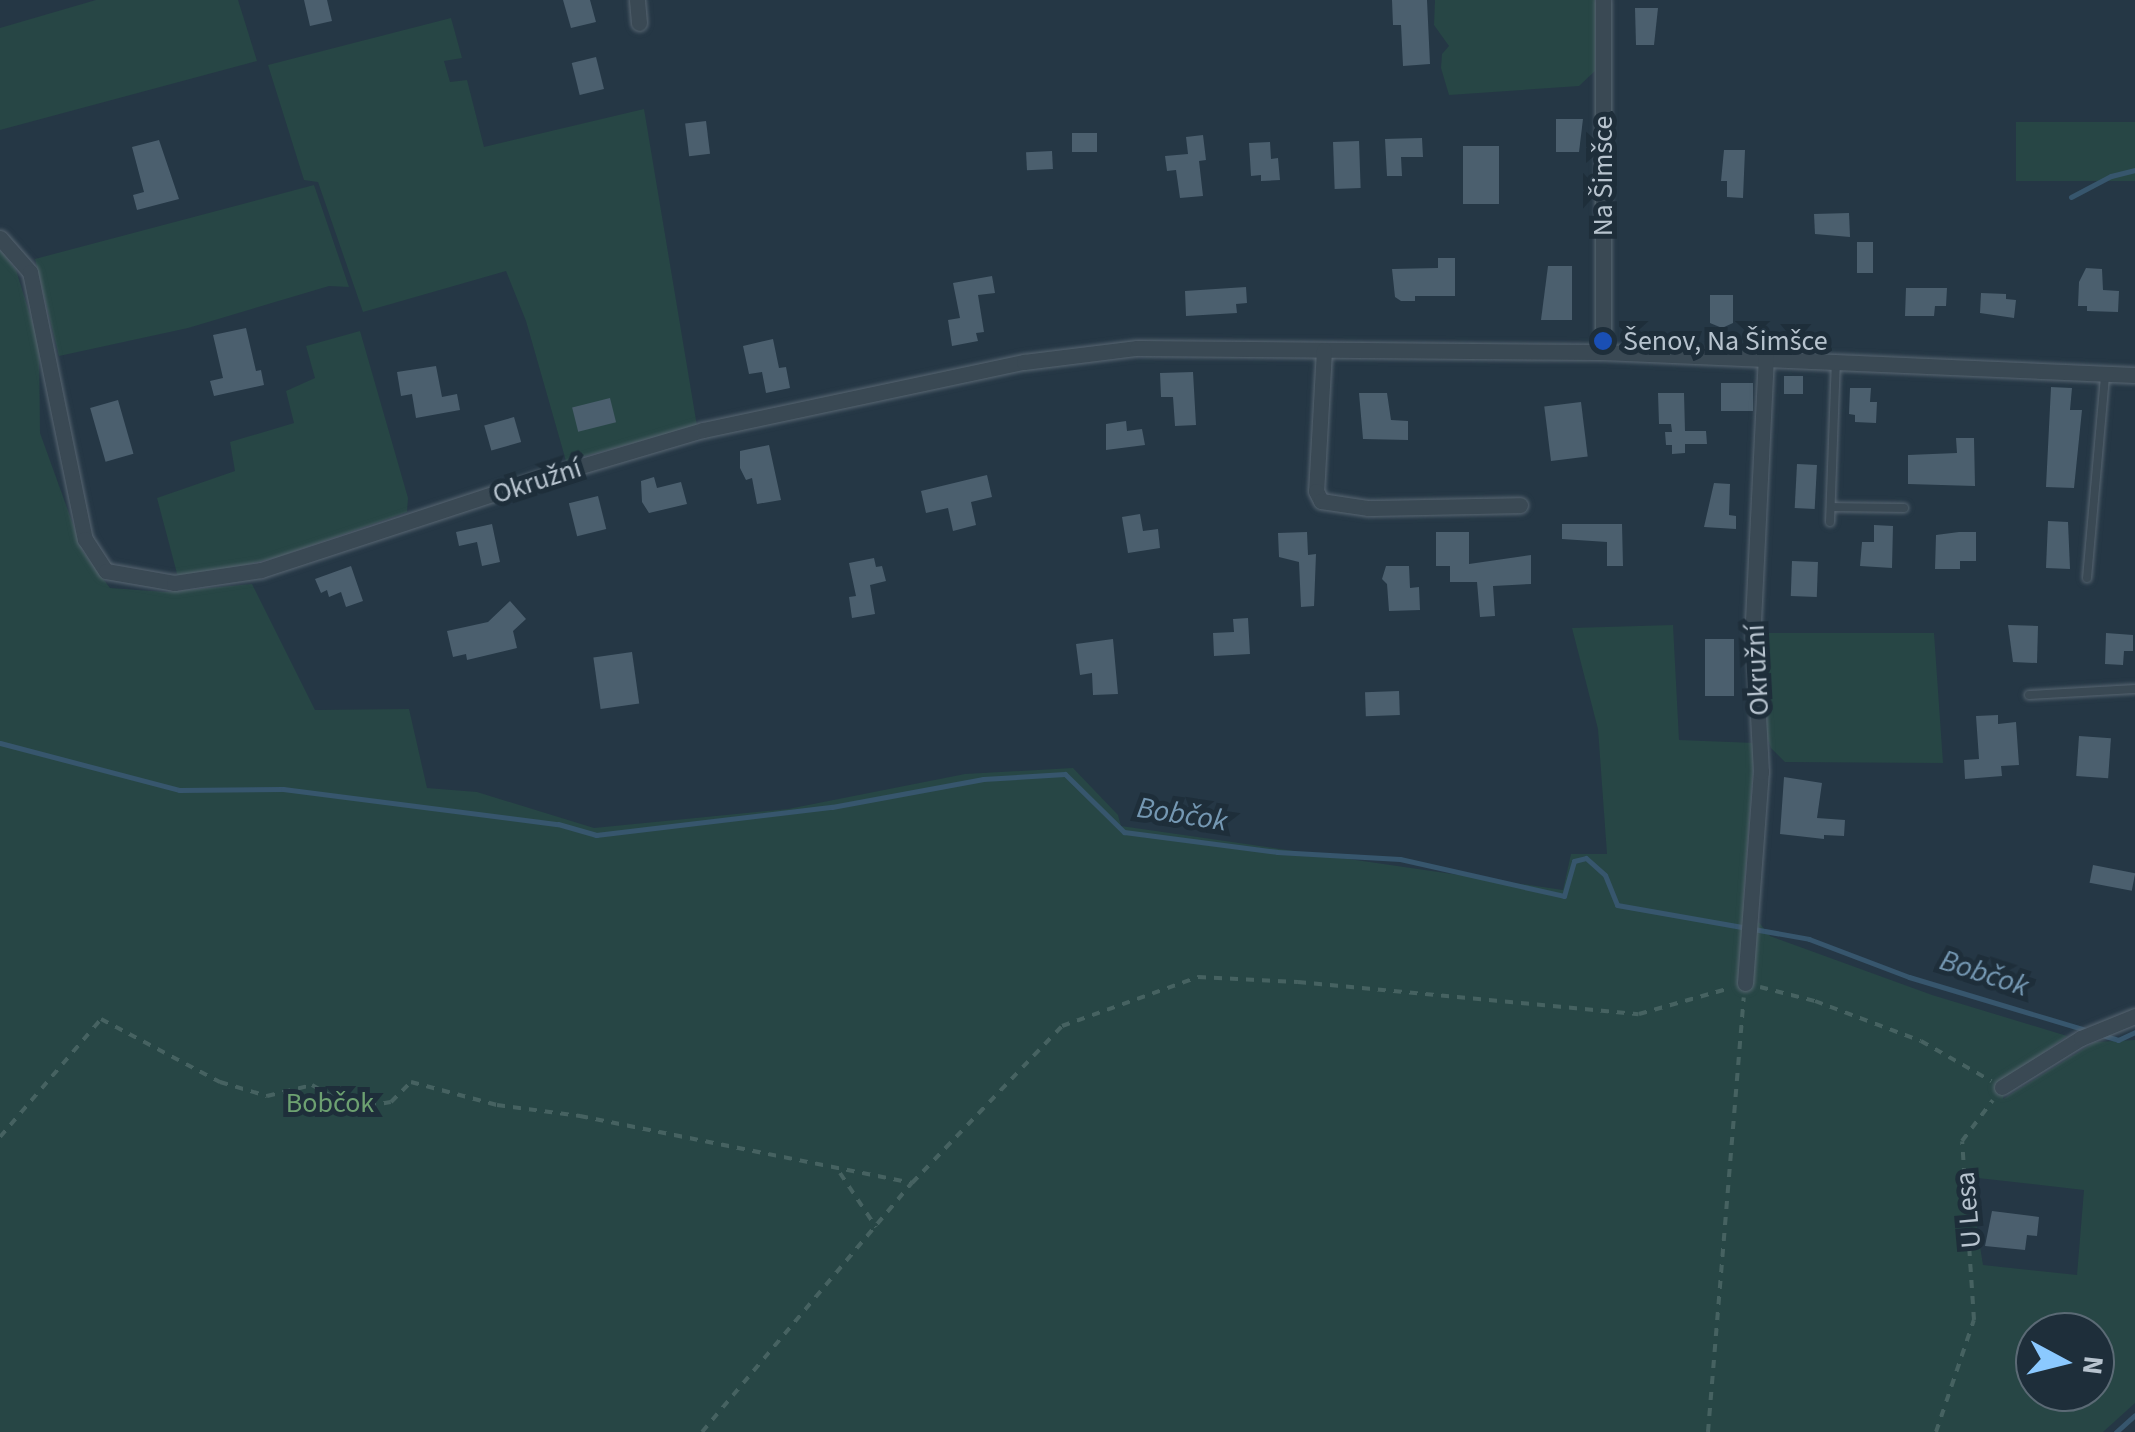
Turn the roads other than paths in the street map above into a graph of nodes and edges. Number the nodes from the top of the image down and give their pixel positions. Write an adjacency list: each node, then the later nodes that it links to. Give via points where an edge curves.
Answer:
1 (637, 0): 3 (street)
2 (1604, 0): 6 (street, Na Šimšce)
3 (640, 23)
4 (0, 238): 5 (street, Okružní, via 30,272 86,539 106,571 174,583 261,570 702,430 915,384 1138,348)
5 (1324, 350): 6 (street, Okružní); 11 (street, via 1316,491 1321,501 1368,508)
6 (1603, 352): 7 (street, Okružní)
7 (1766, 357): 8 (street, Okružní); 18 (street, Okružní, via 1753,621 1761,772)
8 (1836, 361): 9 (street, Okružní); 12 (lane)
9 (2105, 375): 10 (street, Okružní); 15 (lane)
10 (2135, 375)
11 (1520, 504)
12 (1831, 507): 13 (lane); 14 (lane)
13 (1904, 508)
14 (1830, 522)
15 (2087, 578)
16 (2135, 689): 17 (lane)
17 (2029, 695)
18 (1745, 984)
19 (2135, 1016): 20 (street, via 2081,1038)
20 (2002, 1087)

